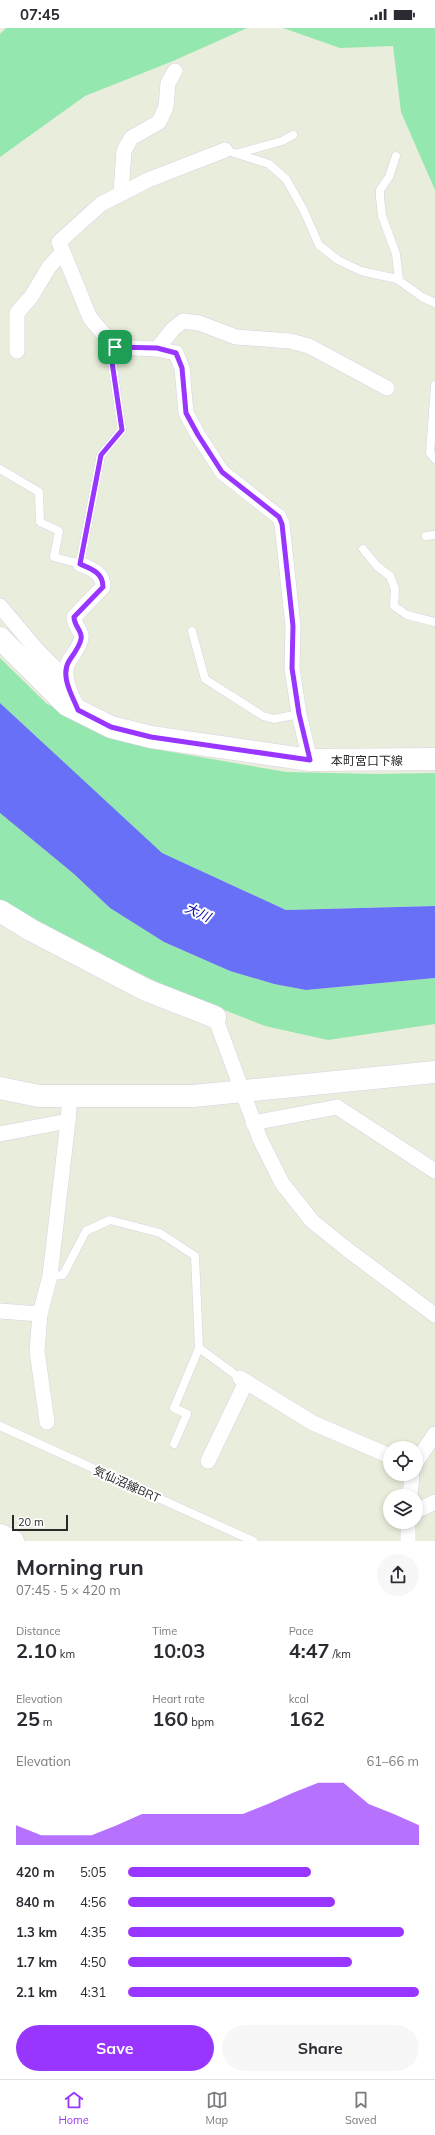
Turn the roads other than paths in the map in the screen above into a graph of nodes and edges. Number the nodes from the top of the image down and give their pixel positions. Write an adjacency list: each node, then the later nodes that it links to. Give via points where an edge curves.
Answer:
1 (175, 71): 5 (street, via 168,83 166,107 159,122 131,138 124,151)
2 (293, 135): 3 (lane, via 282,141)
3 (232, 152): 5 (street, via 148,180); 7 (lane, via 269,164 286,179 319,245 338,260 361,271)
4 (396, 156): 7 (lane, via 392,170 380,190 380,197 382,216 396,254)
5 (122, 193): 6 (street, via 102,204 59,242)
6 (62, 253): 9 (street, via 90,318); 11 (street, via 17,313)
7 (399, 280): 8 (lane)
8 (435, 303)
9 (115, 347): 10 (street); 19 (lane, via 112,362 122,430 101,455)
10 (157, 348): 13 (street, via 183,321 199,323 236,337 290,340 309,346); 26 (street, via 176,353 182,368 186,413 222,472 279,517 282,524 293,626 292,668)
11 (17, 351)
12 (435, 385): 14 (lane, via 430,453)
13 (387, 388)
14 (435, 459)
15 (0, 468): 19 (lane, via 39,492 40,522 58,531 54,557)
16 (435, 535): 17 (lane)
17 (426, 536)
18 (364, 549): 21 (lane, via 377,566 390,576 395,589 394,606 407,615)
19 (80, 564): 24 (street, via 99,573 103,587 74,617 74,624 81,634 81,640 66,667)
20 (0, 606): 24 (street, via 37,650)
21 (435, 622)
22 (192, 631): 26 (lane, via 205,679 263,716 274,719)
23 (0, 638): 25 (street, 本町宮口下線, via 67,705)
24 (66, 679): 25 (street)
25 (78, 710): 28 (street, 本町宮口下線, via 111,727 151,737)
26 (299, 714): 28 (street)
27 (435, 759): 28 (street, 本町宮口下線)
28 (310, 760)
29 (0, 911): 30 (street, via 146,990)
30 (215, 1017): 33 (street)
31 (435, 1072): 33 (street)
32 (0, 1088): 34 (street, via 39,1096)
33 (242, 1093): 34 (street, via 193,1096); 36 (street)
34 (70, 1096): 35 (street)
35 (68, 1121): 37 (street); 39 (street)
36 (253, 1123): 38 (street, via 338,1107); 42 (street, via 282,1183 312,1221)
37 (0, 1134)
38 (435, 1171)
39 (50, 1276): 41 (street); 43 (lane, via 63,1275 86,1232 110,1220 160,1233 195,1256)
40 (0, 1311): 41 (street)
41 (40, 1314): 45 (street, via 37,1351)
42 (435, 1315)
43 (199, 1348): 44 (lane); 48 (lane, via 174,1408 187,1414)
44 (243, 1380): 50 (street, via 313,1423); 51 (street)
45 (47, 1422)
46 (0, 1426): 57 (lane, 気仙沼線BRT)
47 (435, 1434): 49 (street)
48 (174, 1444)
49 (423, 1452)
50 (383, 1453)
51 (208, 1461)
52 (435, 1502): 53 (street)
53 (423, 1508)
54 (408, 1529): 58 (street)
55 (0, 1535): 56 (street)
56 (13, 1541)
57 (253, 1541)
58 (408, 1541)

